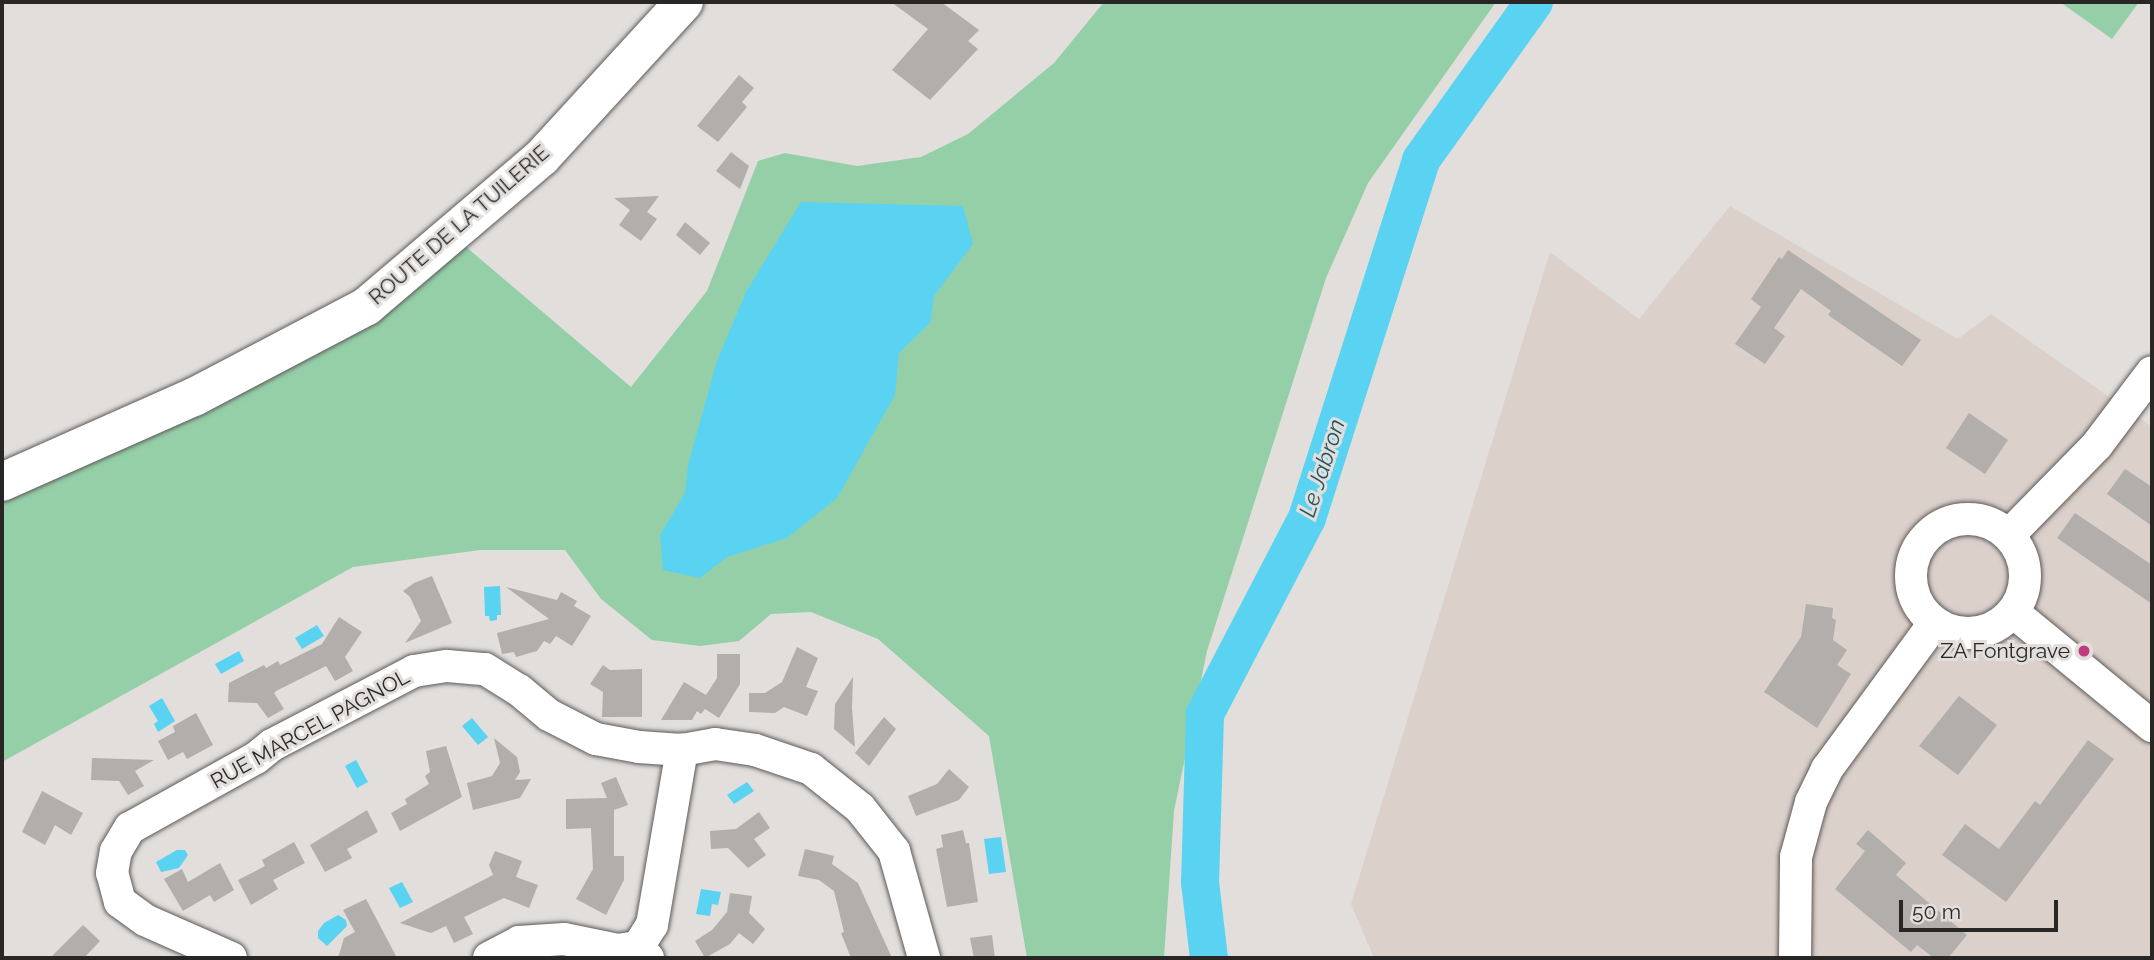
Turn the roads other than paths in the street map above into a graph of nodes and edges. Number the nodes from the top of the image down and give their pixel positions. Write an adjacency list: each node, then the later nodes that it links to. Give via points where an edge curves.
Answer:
1 (684, 2): 3 (main road, ROUTE DE LA TUILERIE, via 542,157 368,306 194,397)
2 (2152, 372): 4 (street, via 2097,445)
3 (2, 482)
4 (2009, 535): 5 (street, via 2022,555 2026,579); 6 (street, via 1976,519 1951,521 1929,534 1915,554 1911,579 1918,604)
5 (2013, 612): 6 (street, via 1994,627 1970,633); 7 (street)
6 (1935, 622): 13 (street, via 1827,769 1811,802 1796,857)
7 (2152, 726)
8 (682, 750): 9 (street, via 652,925); 10 (street, RUE MARCEL PAGNOL, via 596,739 549,715 485,669 447,666 414,671 272,745 130,828 116,851 112,873 120,901 145,920); 12 (street, RUE MARCEL PAGNOL, via 715,744 755,750 811,769 860,808 894,851)
9 (643, 952): 11 (street, via 564,939 519,942)
10 (231, 958)
11 (489, 958)
12 (924, 958)
13 (1795, 958)

